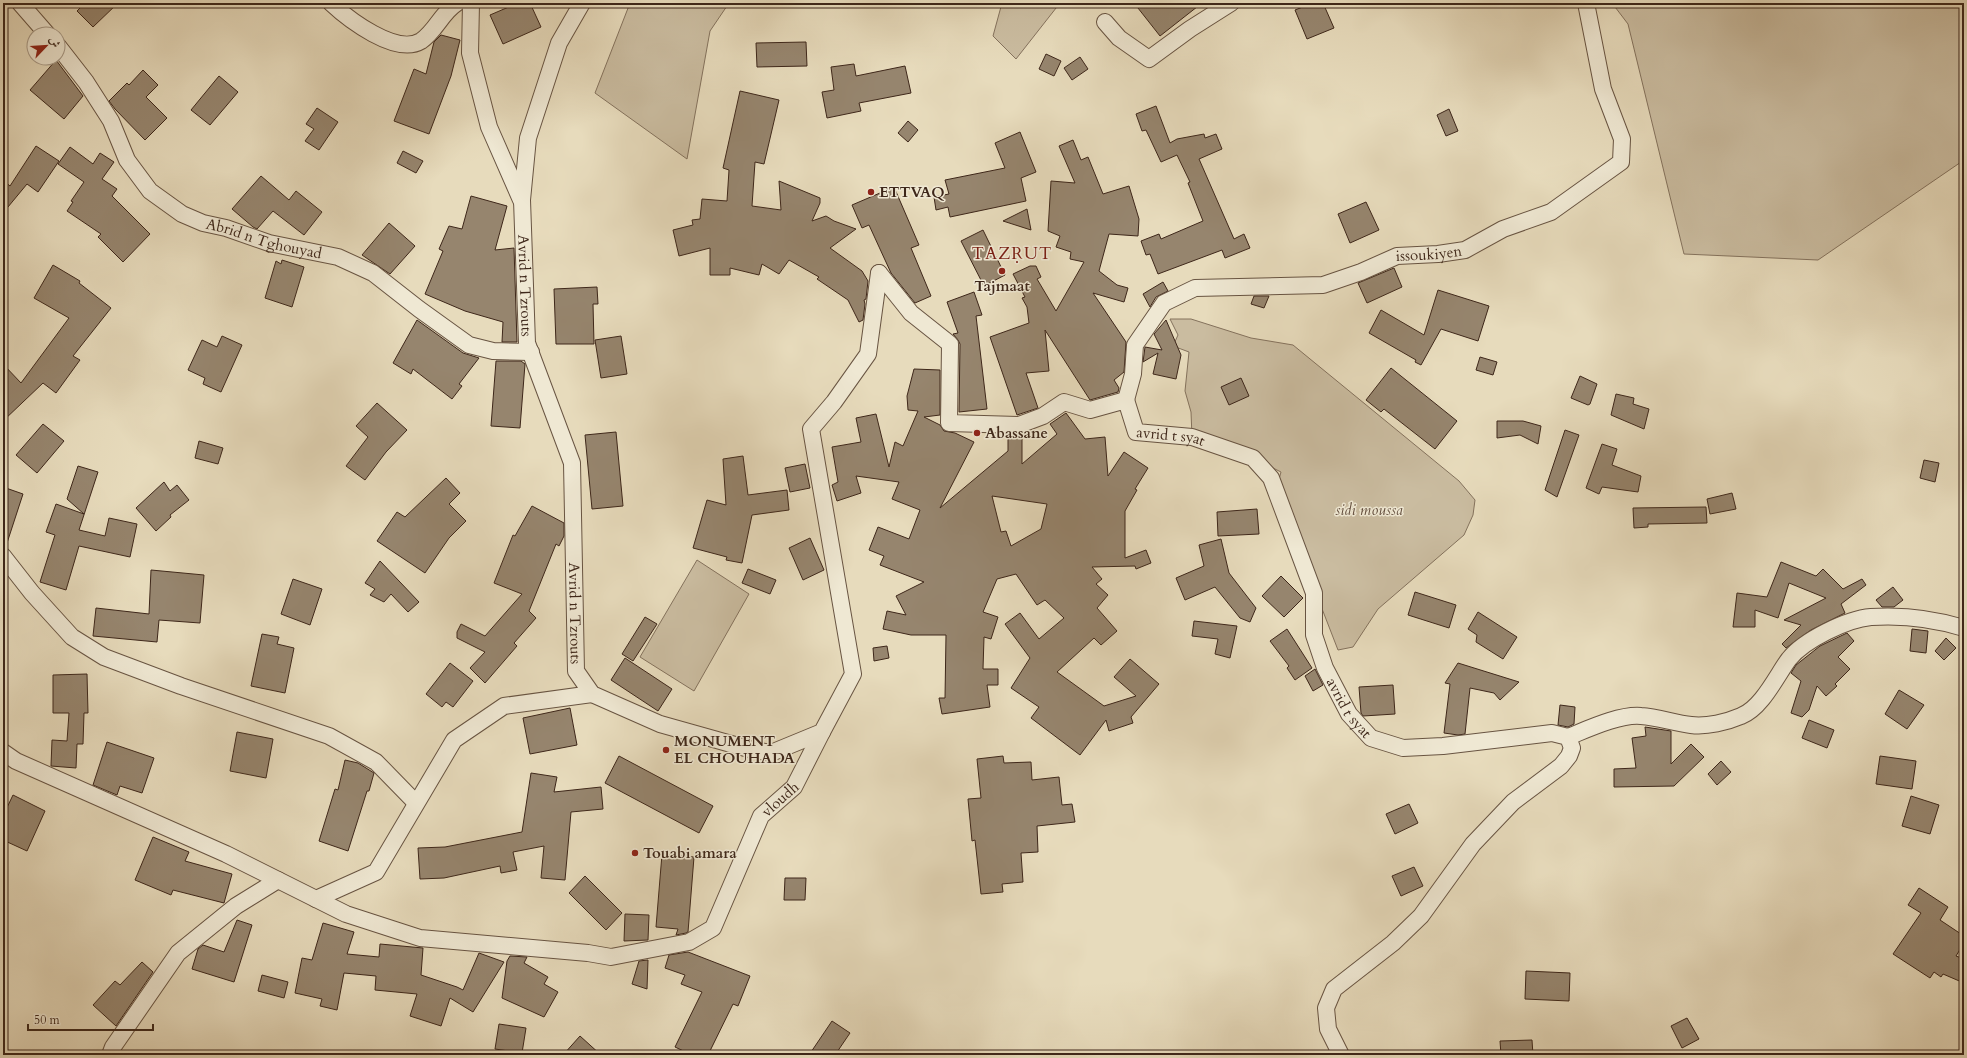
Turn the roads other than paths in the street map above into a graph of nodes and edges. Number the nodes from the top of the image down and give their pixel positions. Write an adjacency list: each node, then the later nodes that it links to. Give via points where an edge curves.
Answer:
1 (20, 3): 9 (street)
2 (331, 3): 3 (street, via 357,24 380,37 409,44 420,41)
3 (457, 3)
4 (471, 3): 11 (street, via 470,53 489,126)
5 (582, 3): 11 (street, Avrid n Tzrouts, via 559,43 528,138)
6 (1231, 3): 8 (street, via 1149,59 1119,38)
7 (1586, 3): 13 (street, issoukiyen, via 1603,89 1622,139 1621,162 1551,212 1503,229 1465,250 1397,256 1323,285 1195,288 1164,303 1135,345)
8 (1105, 22)
9 (40, 26)
10 (66, 56): 12 (street, Abrid n Tghouyad, via 111,122 127,160 150,191 182,214 269,243 338,258 373,272 469,345 493,351)
11 (522, 200): 12 (street, Avrid n Tzrouts, via 527,343)
12 (531, 352): 16 (street, Avrid n Tzrouts, via 572,463 576,671)
13 (1126, 400): 17 (street, via 1090,410 1064,402 1043,416 1019,425 949,423 950,344 911,313 880,273 868,354 811,429 853,674); 18 (street, avrid t syat, via 1136,432 1192,437 1253,458 1271,478 1314,592 1314,636 1326,668 1349,714 1371,738 1403,748 1443,746 1552,733)
14 (3, 556): 20 (street, via 72,637 104,657 329,736 376,762)
15 (1964, 628): 18 (street, via 1936,620 1870,617 1839,626 1809,640 1790,658 1765,696 1743,715 1717,723 1692,725 1639,716 1612,720)
16 (592, 694): 17 (street, via 660,724 771,753); 20 (street, via 504,706 454,740)
17 (822, 732): 22 (street, vloudh, via 794,787 761,816 713,928 689,942 611,957 420,938 346,914)
18 (1568, 736): 24 (street, via 1572,748 1561,766 1513,802 1483,833 1421,916 1393,943 1334,989 1326,1008 1328,1029)
19 (3, 752): 21 (street, vloudh, via 16,761 226,854)
20 (416, 803): 22 (street, via 376,872)
21 (278, 880): 22 (street, vloudh); 23 (street, via 236,906 178,953)
22 (316, 899)
23 (110, 1055)
24 (1341, 1055)

